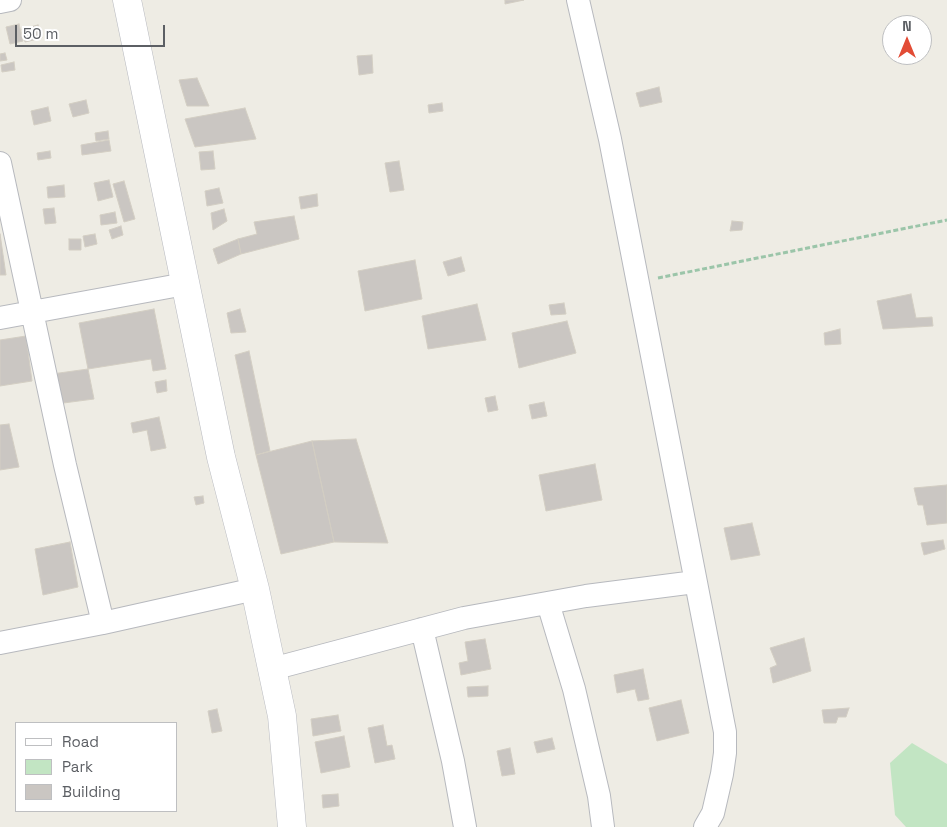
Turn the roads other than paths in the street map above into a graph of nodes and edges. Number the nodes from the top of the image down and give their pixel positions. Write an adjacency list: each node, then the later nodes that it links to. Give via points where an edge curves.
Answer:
1 (10, 0): 4 (street)
2 (127, 0): 6 (street)
3 (578, 0): 9 (street, via 610,139)
4 (0, 2)
5 (0, 163): 7 (street)
6 (185, 284): 7 (street); 10 (street, via 221,457)
7 (32, 311): 8 (street); 12 (street)
8 (0, 318)
9 (695, 582): 11 (street); 19 (street, via 725,732 722,774 713,813)
10 (255, 589): 12 (street); 15 (street)
11 (548, 603): 13 (street); 18 (street, via 574,688)
12 (103, 623): 14 (street)
13 (422, 629): 15 (street); 17 (street)
14 (0, 643)
15 (272, 669): 16 (street, via 282,716)
16 (292, 827)
17 (465, 827)
18 (603, 827)
19 (705, 827)

